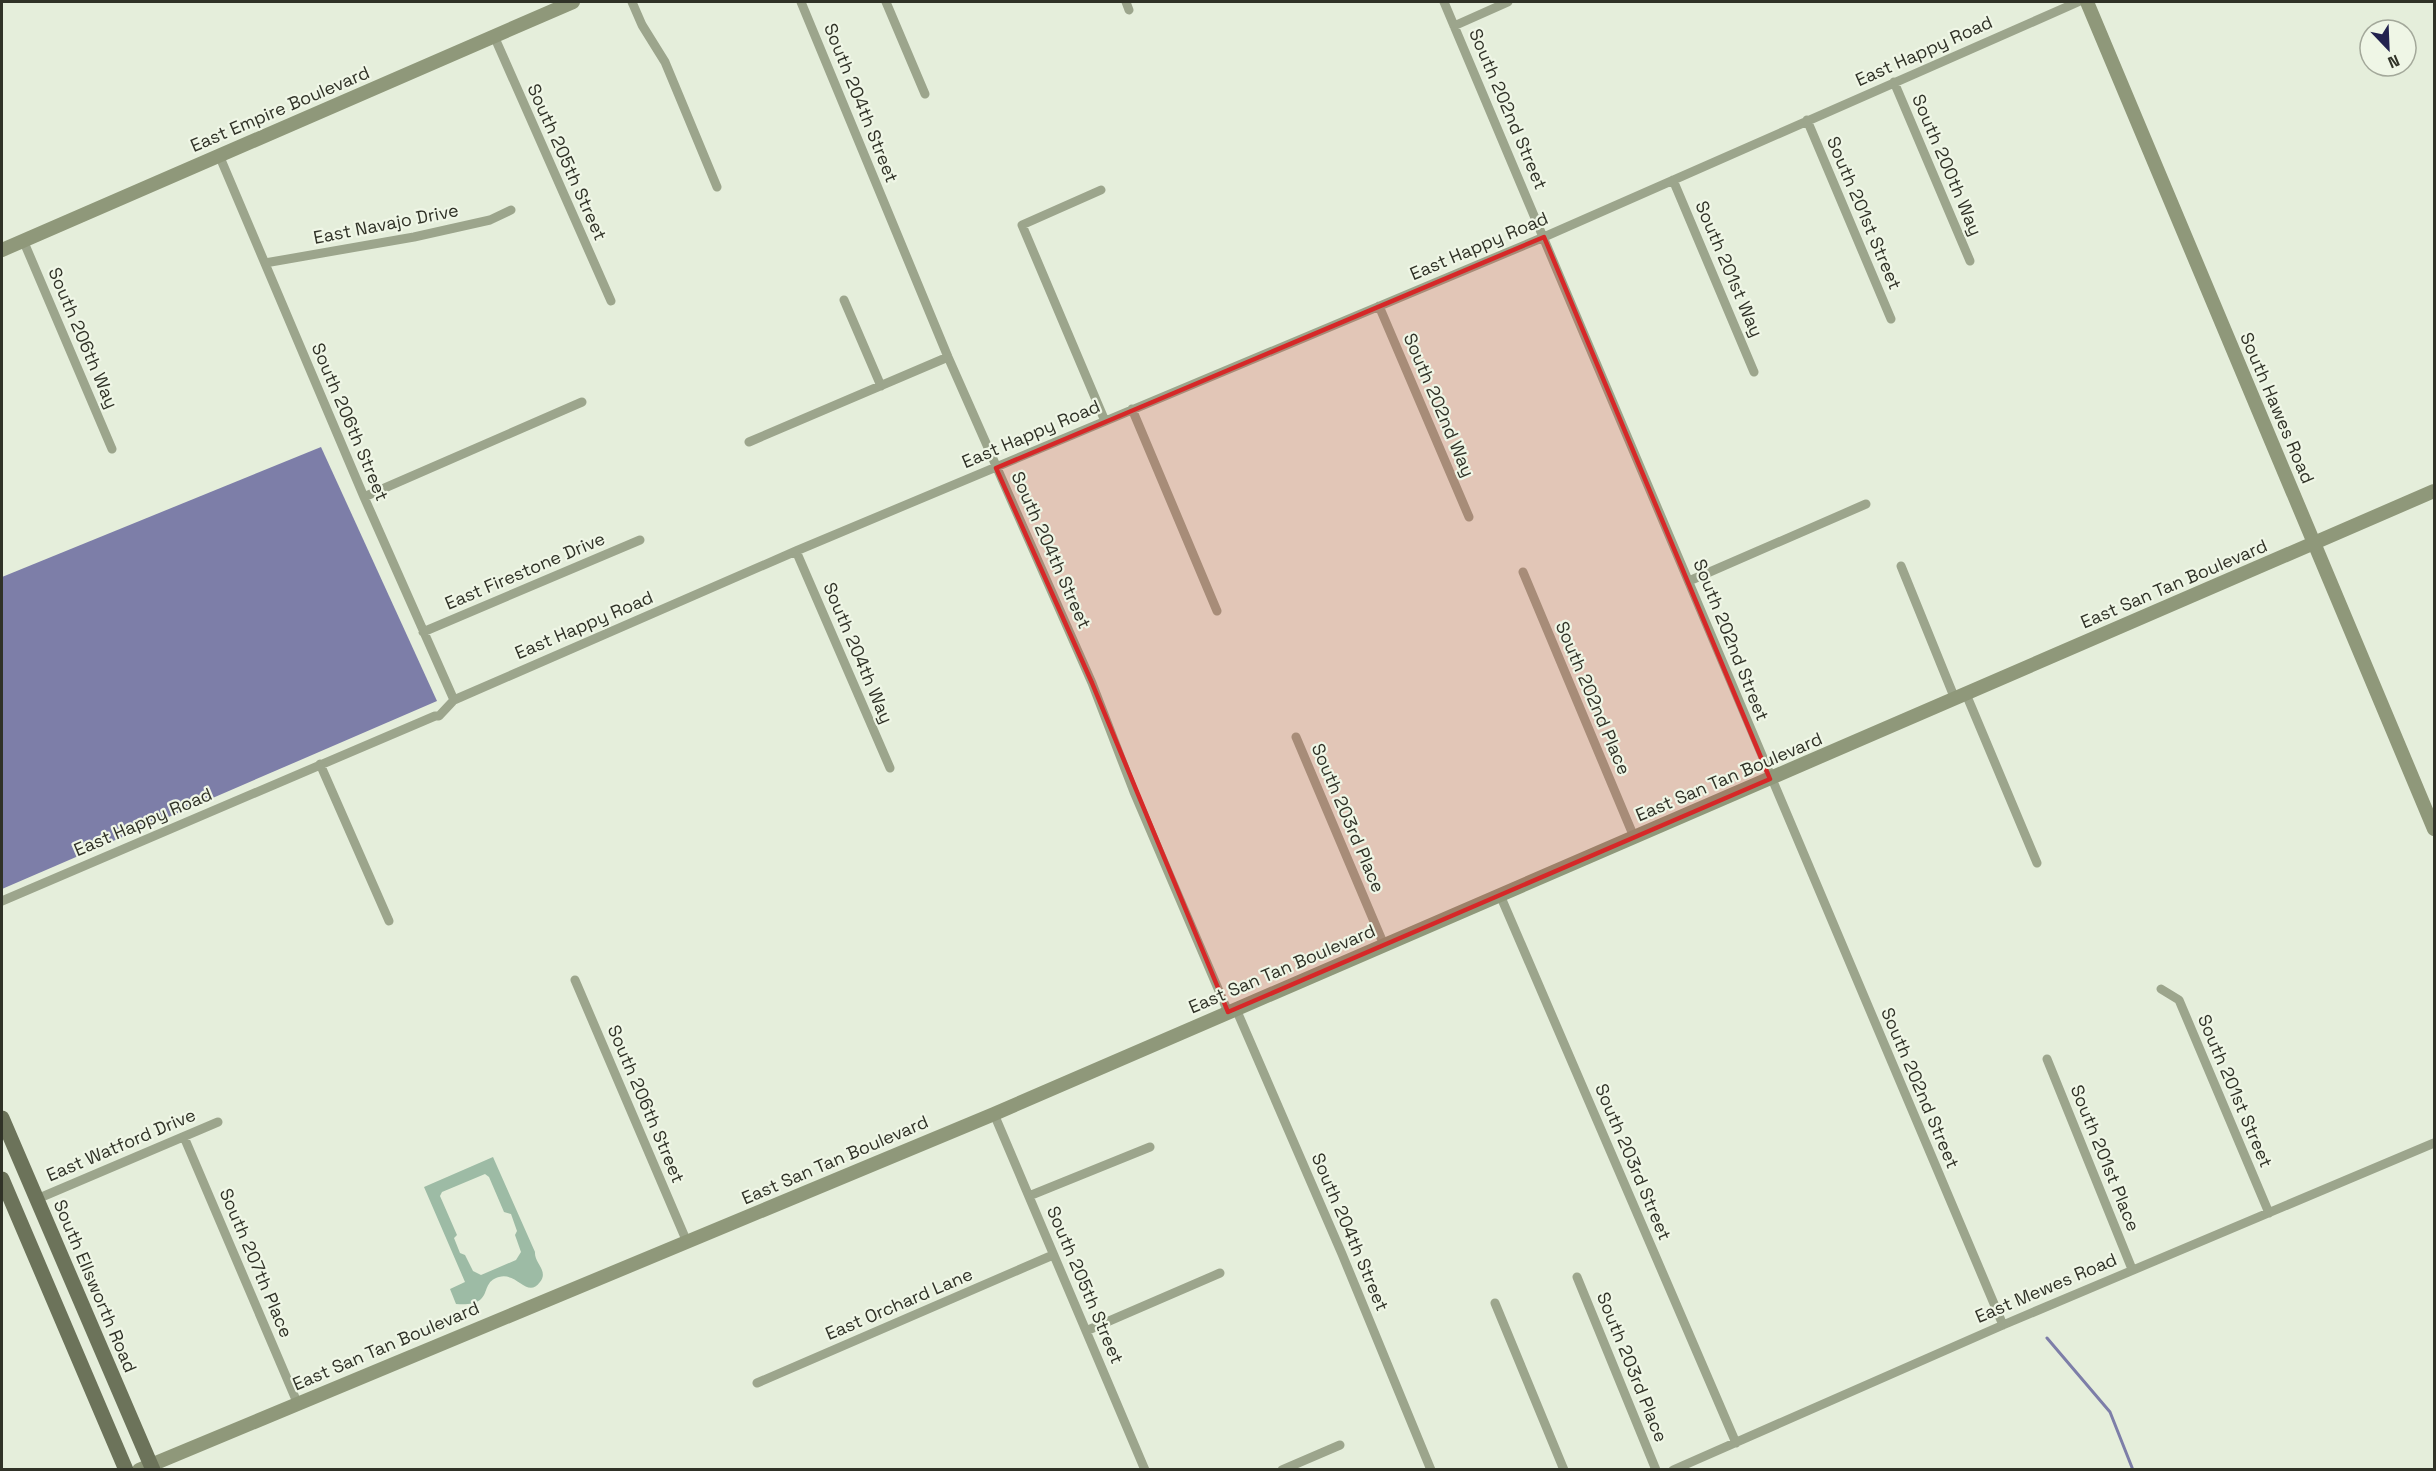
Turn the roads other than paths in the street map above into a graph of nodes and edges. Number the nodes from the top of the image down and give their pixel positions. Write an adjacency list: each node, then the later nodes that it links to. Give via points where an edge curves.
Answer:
1 (573, 2): 10 (street, East Empire Boulevard)
2 (632, 2): 16 (street, via 665,62)
3 (801, 2): 28 (street, South 204th Street)
4 (886, 2): 12 (street)
5 (1444, 2): 9 (street, South 202nd Street)
6 (1508, 2): 9 (street)
7 (2078, 2): 11 (street, East Happy Road)
8 (2086, 2): 42 (street, South Hawes Road)
9 (1454, 26): 19 (street, South 202nd Street)
10 (494, 36): 14 (street, East Empire Boulevard); 25 (street, South 205th Street)
11 (1894, 82): 13 (street, East Happy Road); 22 (street, South 200th Way)
12 (925, 94)
13 (1807, 120): 15 (street, East Happy Road); 27 (street, South 201st Street)
14 (219, 155): 20 (street, East Empire Boulevard); 23 (street, South 206th Street)
15 (1673, 180): 19 (street, East Happy Road); 29 (street, South 201st Way)
16 (717, 186)
17 (1101, 190): 33 (street, via 1022,225)
18 (511, 210): 23 (street, East Navajo Drive, via 490,220 414,237)
19 (1544, 237): 26 (street, East Happy Road); 46 (street, South 202nd Street)
20 (23, 240): 21 (street, East Empire Boulevard); 35 (street, South 206th Way)
21 (2, 250)
22 (1970, 261)
23 (265, 263): 38 (street, South 206th Street)
24 (844, 300): 30 (street)
25 (611, 302)
26 (1379, 306): 32 (street, East Happy Road); 40 (street, South 202nd Way)
27 (1891, 319)
28 (948, 357): 30 (street); 36 (street, South 204th Street)
29 (1754, 372)
30 (881, 386): 34 (street)
31 (582, 402): 38 (street)
32 (1132, 409): 33 (street, East Happy Road); 47 (street)
33 (1105, 421): 36 (street, East Happy Road)
34 (749, 441)
35 (112, 449)
36 (996, 468): 43 (street, East Happy Road); 64 (street, South 204th Street)
37 (2434, 491): 42 (street, East San Tan Boulevard)
38 (364, 497): 48 (street, South 206th Street)
39 (1866, 504): 46 (street)
40 (1469, 517)
41 (640, 540): 48 (street, East Firestone Drive)
42 (2314, 543): 49 (street, East San Tan Boulevard); 55 (street, South Hawes Road)
43 (796, 551): 50 (street, East Happy Road); 53 (street, South 204th Way)
44 (1901, 566): 49 (street)
45 (1523, 572): 56 (street, South 202nd Place)
46 (1689, 581): 54 (street, South 202nd Street)
47 (1216, 611)
48 (423, 632): 50 (street, South 206th Street)
49 (1960, 697): 54 (street, East San Tan Boulevard); 57 (street)
50 (454, 700): 52 (street, East Happy Road, via 439,716)
51 (1296, 737): 61 (street, South 203rd Place)
52 (320, 764): 59 (street, East Happy Road); 60 (street)
53 (890, 768)
54 (1770, 779): 56 (street, East San Tan Boulevard); 82 (street, South 202nd Street)
55 (2434, 829)
56 (1634, 837): 58 (street, East San Tan Boulevard)
57 (2037, 863)
58 (1500, 895): 61 (street, East San Tan Boulevard); 86 (street, South 203rd Street)
59 (2, 901)
60 (389, 921)
61 (1384, 945): 64 (street, East San Tan Boulevard)
62 (575, 980): 76 (street, South 206th Street)
63 (2161, 989): 75 (street, South 201st Street, via 2179,1000)
64 (1232, 1010): 66 (street, East San Tan Boulevard); 92 (street, South 204th Street, via 1342,1254)
65 (2047, 1059): 78 (street, South 201st Place)
66 (994, 1113): 73 (street, South 205th Street); 76 (street, East San Tan Boulevard)
67 (2, 1118): 74 (main road, South Ellsworth Road)
68 (218, 1122): 69 (street, East Watford Drive)
69 (184, 1137): 74 (street, East Watford Drive); 85 (street, South 207th Place)
70 (2434, 1143): 75 (street, East Mewes Road)
71 (1150, 1147): 73 (street)
72 (2, 1179): 89 (main road)
73 (1029, 1196): 77 (street, South 205th Street)
74 (37, 1199): 88 (main road, South Ellsworth Road)
75 (2269, 1213): 78 (street, East Mewes Road)
76 (687, 1242): 85 (street, East San Tan Boulevard)
77 (1053, 1255): 83 (street, South 205th Street); 84 (street, East Orchard Lane)
78 (2132, 1269): 82 (street, East Mewes Road)
79 (1220, 1273): 83 (street)
80 (1577, 1277): 94 (street, South 203rd Place)
81 (1495, 1303): 93 (street)
82 (2003, 1325): 86 (street, East Mewes Road)
83 (1086, 1331): 90 (street, South 205th Street)
84 (757, 1383)
85 (297, 1402): 88 (street, East San Tan Boulevard)
86 (1736, 1443): 95 (street, East Mewes Road)
87 (1340, 1445): 91 (street)
88 (148, 1468)
89 (126, 1470)
90 (1145, 1470)
91 (1282, 1470)
92 (1431, 1470)
93 (1564, 1470)
94 (1656, 1470)
95 (1673, 1470)

